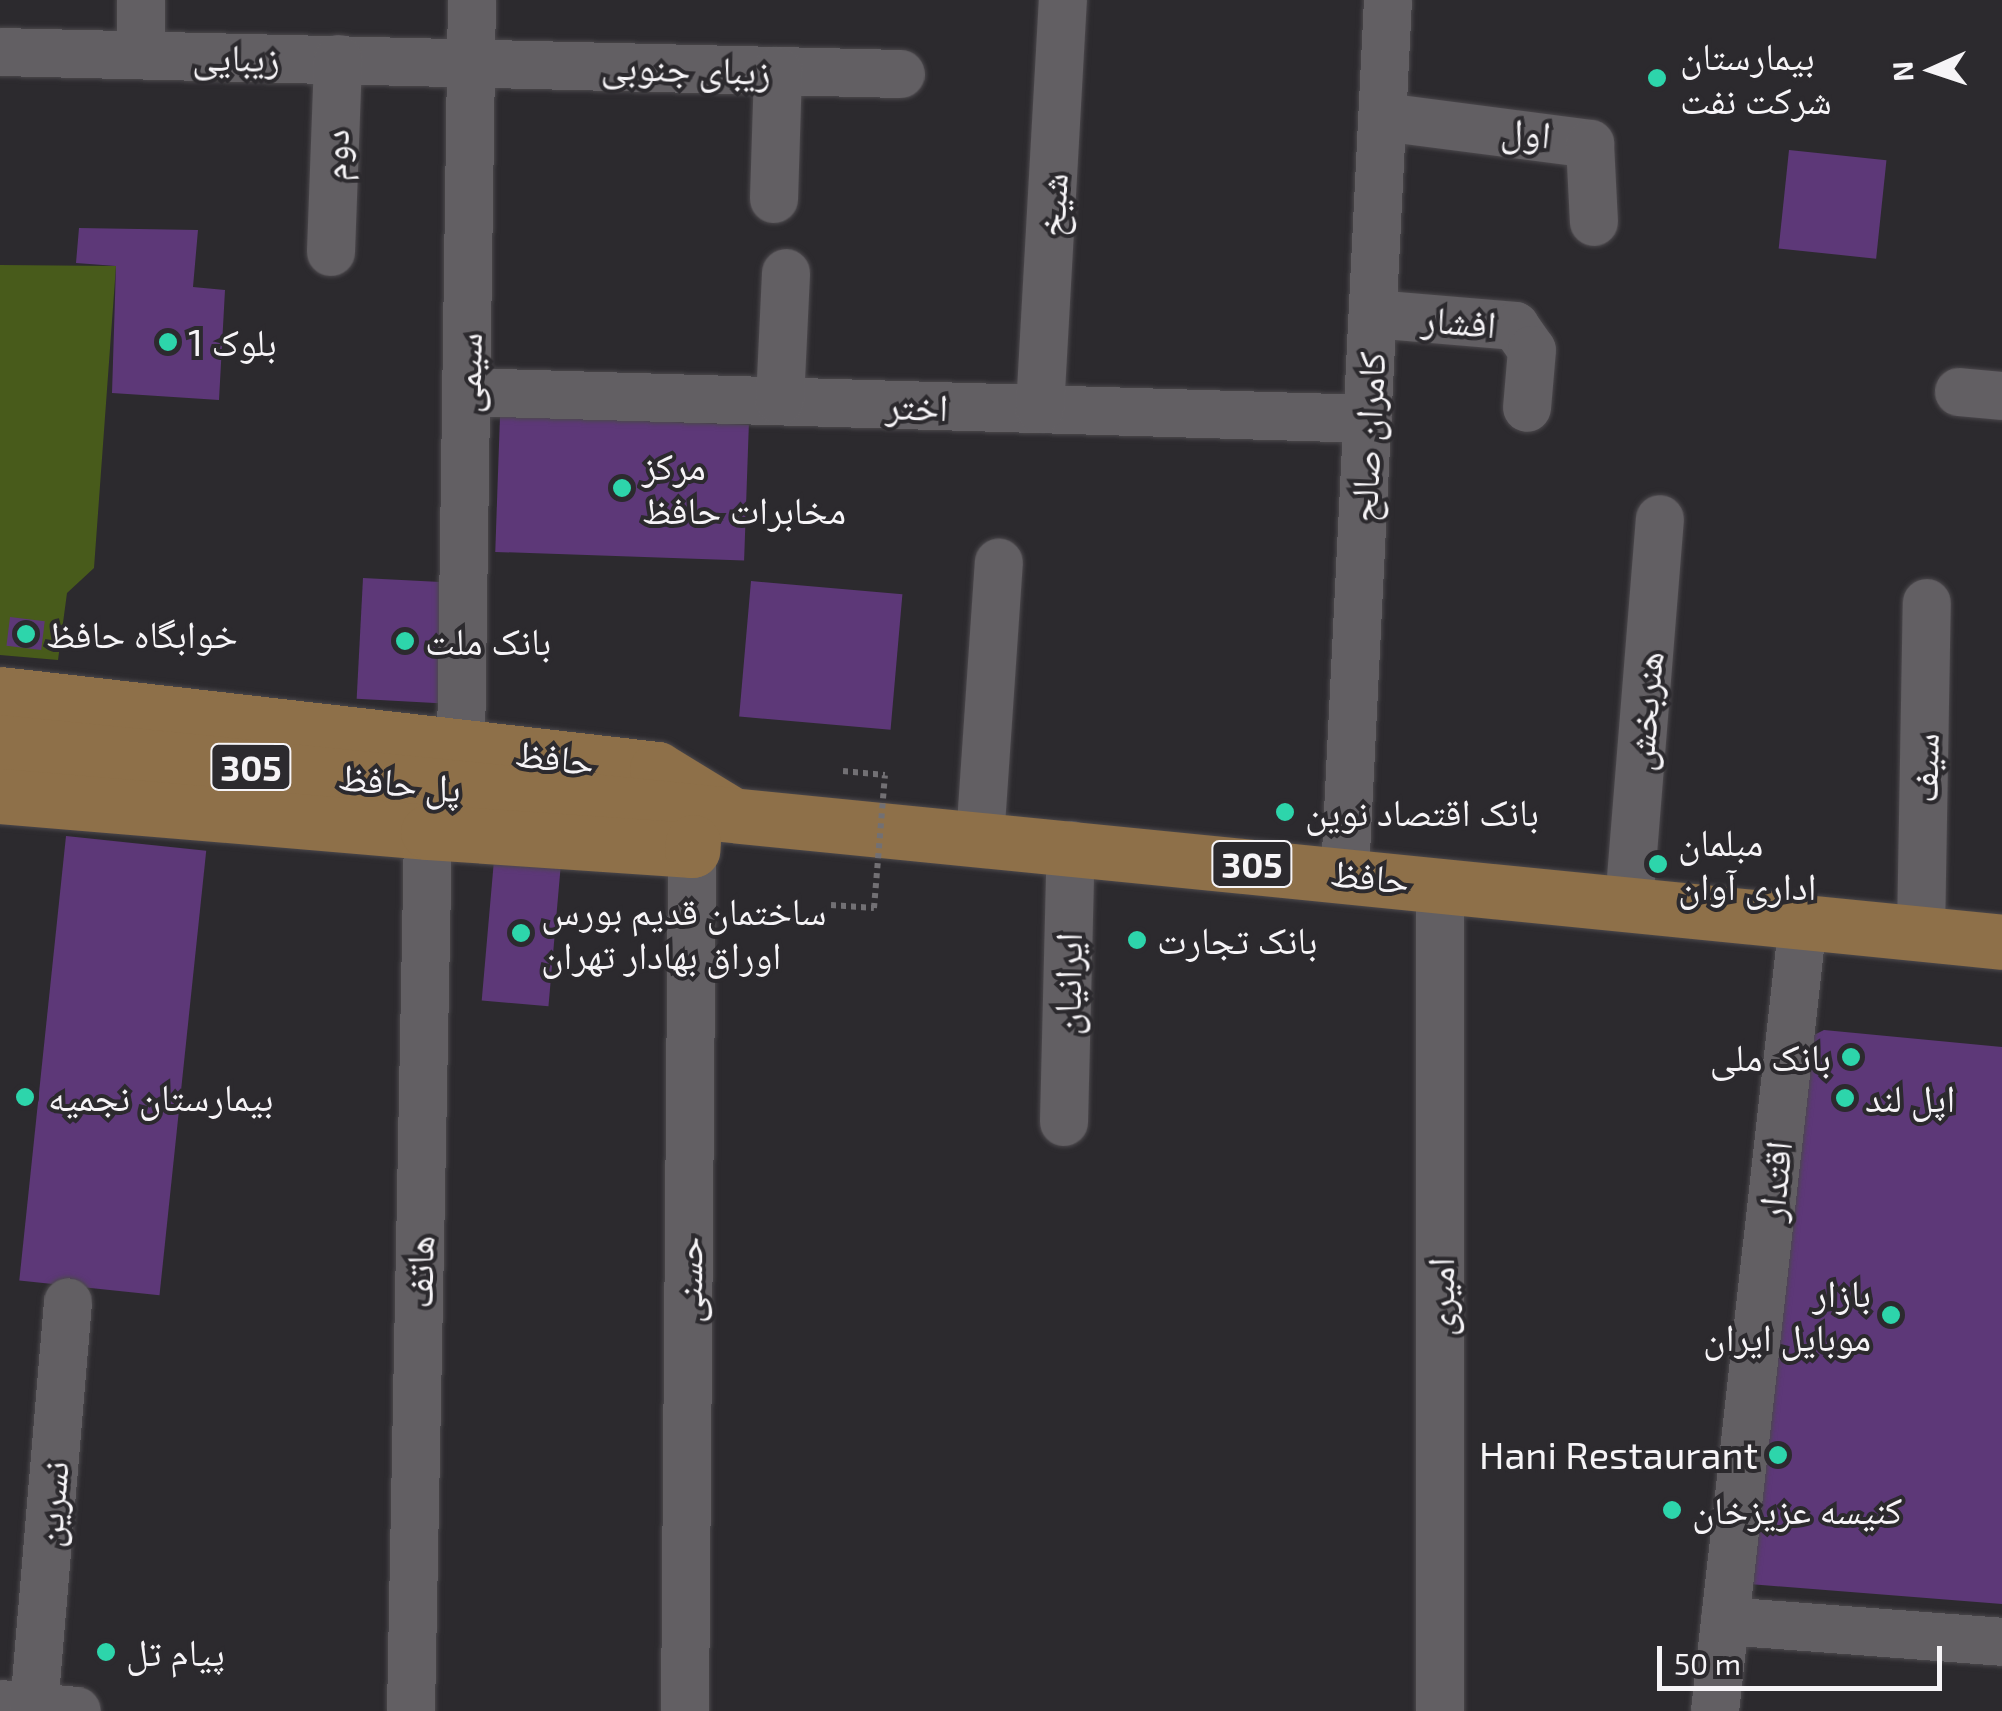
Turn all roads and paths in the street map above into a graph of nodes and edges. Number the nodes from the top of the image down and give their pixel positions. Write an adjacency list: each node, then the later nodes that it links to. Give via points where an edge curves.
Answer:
1 (141, 0): 6 (street)
2 (472, 0): 8 (street, سیمی)
3 (1063, 0): 20 (street, شیخ)
4 (1388, 0): 11 (street, کامران صالح)
5 (0, 52): 6 (street, زیبایی)
6 (141, 54): 7 (street, زیبایی)
7 (338, 59): 8 (street, زیبایی); 14 (street, دوم)
8 (471, 62): 9 (street, زیبای جنوبی); 17 (street, سیمی)
9 (778, 71): 10 (street, زیبای جنوبی); 12 (street)
10 (901, 74)
11 (1382, 117): 13 (street, اول, via 1590,144); 16 (street, کامران صالح)
12 (774, 200)
13 (1594, 222)
14 (331, 252)
15 (786, 273): 18 (street)
16 (1374, 314): 19 (street, افشار, via 1515,326 1532,350); 21 (street, کامران صالح)
17 (466, 392): 18 (street, اختر); 27 (street, سیمی)
18 (780, 402): 20 (street, اختر)
19 (1527, 408)
20 (1040, 410): 21 (street, اختر)
21 (1368, 419): 35 (street, کامران صالح)
22 (1660, 518): 37 (street, هنربخش)
23 (999, 563): 33 (street)
24 (1927, 603): 40 (street, سیف)
25 (0, 694): 27 (main road, حافظ)
26 (0, 742): 29 (main road, پل حافظ / 305)
27 (461, 746): 31 (main road, حافظ, via 657,769)
28 (843, 772): 38 (path, bridge, via 885,775 874,908)
29 (501, 792): 31 (main road, حافظ / 305)
30 (0, 796): 32 (main road, حافظ)
31 (708, 828): 32 (main road, حافظ); 33 (main road, حافظ / 305); 48 (street, حسنی)
32 (428, 832): 47 (street, هاتف)
33 (980, 839): 34 (main road, حافظ / 305)
34 (1070, 845): 35 (main road, حافظ / 305); 42 (street, ایرانیان)
35 (1345, 873): 36 (main road, حافظ / 305)
36 (1440, 883): 37 (main road, حافظ / 305); 49 (street, امیری)
37 (1629, 903): 39 (main road, حافظ / 305)
38 (831, 905)
39 (1803, 921): 40 (main road, حافظ / 305); 44 (street, اقتدار)
40 (1921, 933): 41 (main road, حافظ / 305)
41 (2002, 942)
42 (1064, 1122)
43 (68, 1302): 46 (street, نسرین)
44 (1724, 1621): 45 (street); 50 (street, اقتدار)
45 (2002, 1642)
46 (37, 1707)
47 (411, 1711)
48 (685, 1711)
49 (1440, 1711)
50 (1714, 1711)

